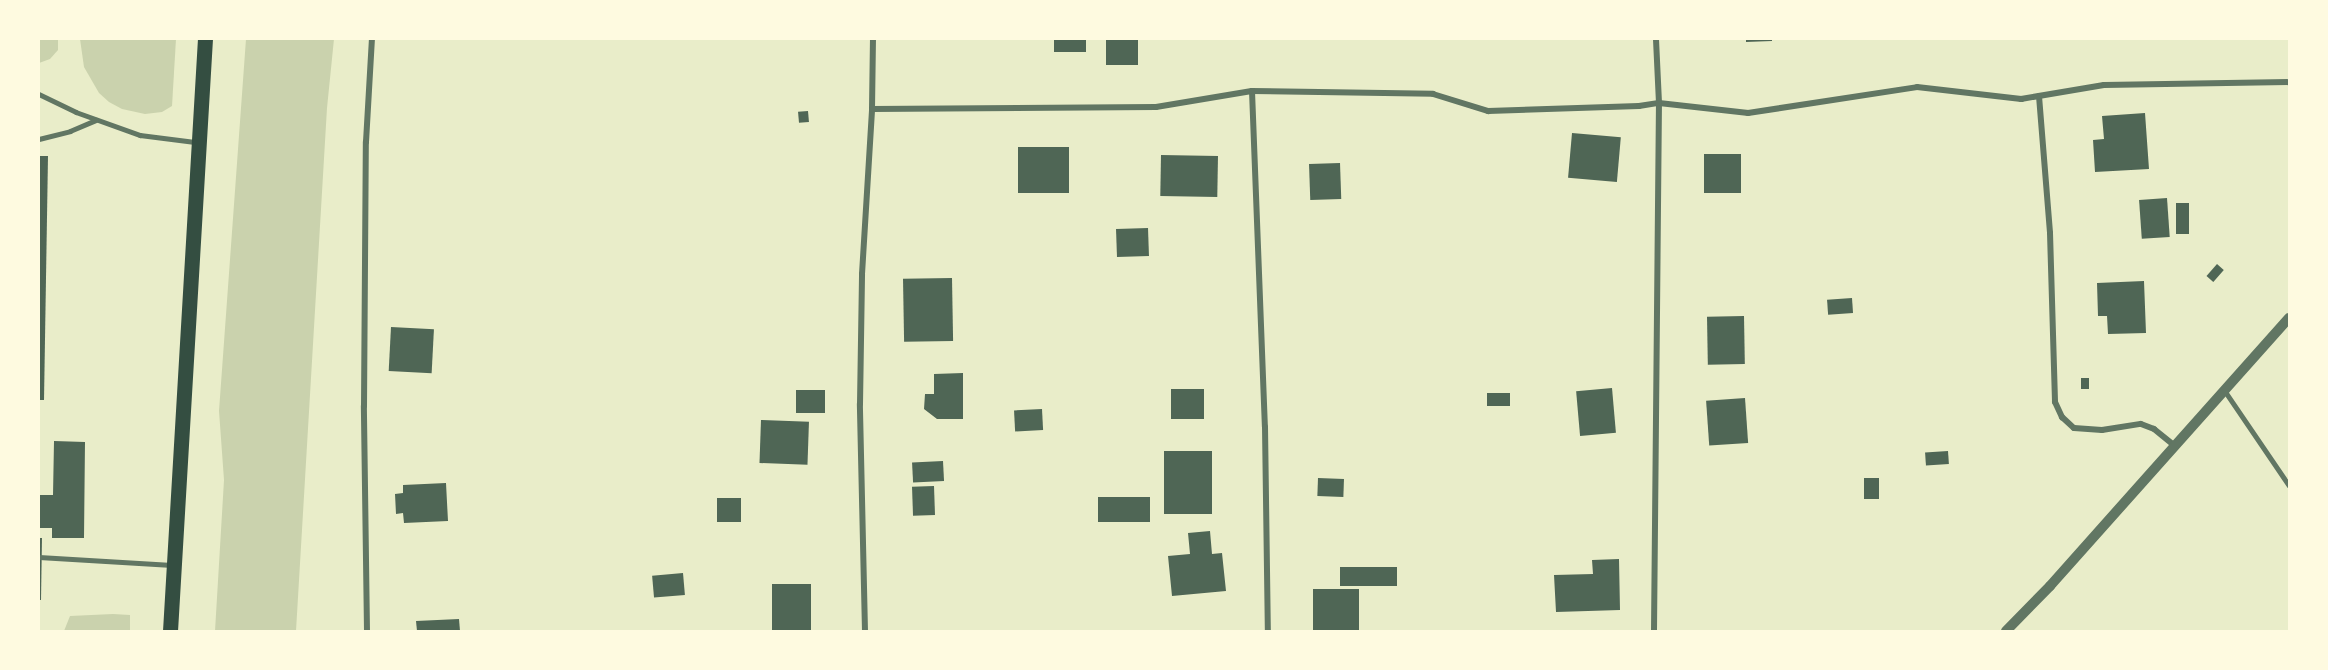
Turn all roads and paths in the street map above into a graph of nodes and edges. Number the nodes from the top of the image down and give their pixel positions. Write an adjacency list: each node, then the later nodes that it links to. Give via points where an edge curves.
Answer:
1 (205, 39): 13 (main road)
2 (372, 39): 21 (street, via 366,142 364,417)
3 (873, 39): 10 (street)
4 (1656, 39): 9 (street)
5 (2289, 82): 8 (street, via 2104,85)
6 (1252, 92): 9 (street, via 1433,94 1488,111); 10 (street, via 1156,107); 23 (street, via 1265,427)
7 (39, 94): 11 (lane)
8 (2039, 96): 9 (street, via 2021,99 1917,87 1748,113); 16 (street, via 2050,233 2055,402 2062,417 2074,428 2102,430 2141,424 2154,429)
9 (1659, 103): 24 (street)
10 (872, 109): 22 (street, via 862,274)
11 (97, 120): 12 (lane); 13 (lane, via 140,135)
12 (39, 138)
13 (199, 142): 19 (main road)
14 (2289, 318): 15 (street)
15 (2225, 391): 16 (street); 17 (lane)
16 (2174, 446): 25 (street)
17 (2289, 484)
18 (39, 557): 19 (lane)
19 (174, 565): 20 (main road)
20 (170, 631)
21 (368, 631)
22 (865, 631)
23 (1268, 631)
24 (1654, 631)
25 (2006, 631)

